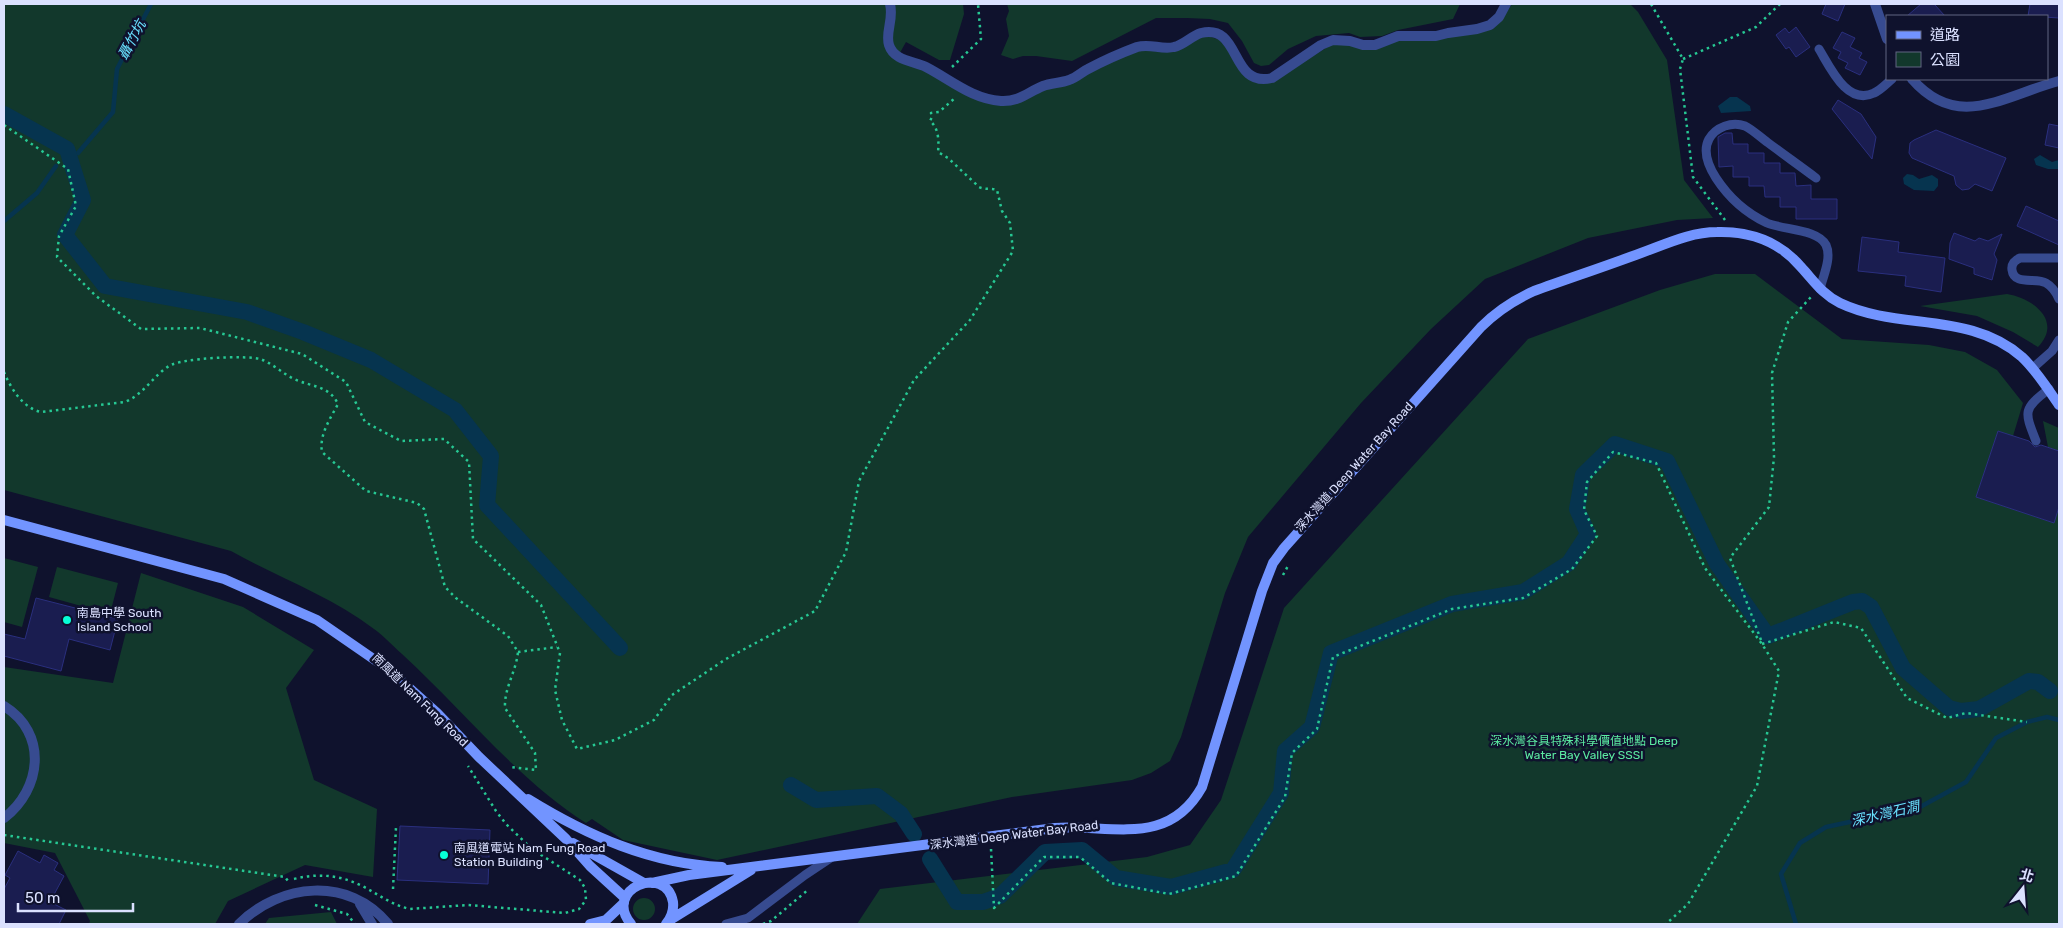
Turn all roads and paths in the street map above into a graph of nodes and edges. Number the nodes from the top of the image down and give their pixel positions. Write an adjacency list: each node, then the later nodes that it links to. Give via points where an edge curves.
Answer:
1 (890, 4): 9 (street, via 889,45 897,56 925,66)
2 (978, 4): 9 (path, via 981,39)
3 (1506, 4): 13 (street, via 1490,26 1477,29 1436,36 1398,36 1375,45 1333,40 1272,78 1263,80 1247,74 1227,41 1212,33 1200,33 1176,47 1148,44 1137,47 1070,80 1043,86 1021,99 1001,101)
4 (1651, 4): 5 (path, via 1683,59 1756,27)
5 (1780, 4)
6 (1875, 4): 7 (street)
7 (1886, 36)
8 (1818, 49): 10 (lane, via 1852,93 1872,94)
9 (942, 77): 13 (street)
10 (1891, 80)
11 (1913, 80): 12 (street, via 1934,99 1964,108 1986,106)
12 (2059, 81)
13 (963, 90): 32 (path, via 939,112 931,113 930,121 939,142 938,152 979,187 997,190 1002,211 1010,223 1013,251 970,320 914,380 859,481 846,552 815,611 726,659 672,695 654,720 615,740 577,749 562,720 555,690 560,653)
14 (4, 125): 32 (path, via 68,170 76,206 59,236 57,257 96,296 141,328 200,328 302,354 346,382 365,422 401,441 444,439 469,462 473,539 541,605)
15 (1816, 178): 17 (lane, via 1745,126 1720,128 1706,148 1715,177 1735,202 1768,223 1812,234 1823,241 1828,258)
16 (2059, 258): 20 (lane, via 2020,258 2012,266 2015,277 2047,284)
17 (1820, 289): 23 (main road, 深水灣道 Deep Water Bay Road, via 1835,300 1865,312 1987,334); 44 (main road, 深水灣道 Deep Water Bay Road, via 1778,246 1751,235 1718,232 1688,236 1513,301 1481,328 1274,563 1262,591 1205,779 1193,802 1183,812 1160,826 1142,829 1055,828)
18 (1807, 292): 19 (path)
19 (1811, 297): 21 (path); 31 (path, via 1788,322 1772,373 1774,457 1769,507 1730,558)
20 (2059, 299)
21 (1816, 302)
22 (2059, 340): 23 (lane)
23 (2033, 368): 25 (main road, 深水灣道 Deep Water Bay Road)
24 (4, 372): 33 (path, via 20,399 32,410 41,412 125,402 135,398 169,366 179,362 241,356 261,359 294,378 332,393 338,404 323,436 322,452 366,491 417,503 424,509 445,587 508,636)
25 (2049, 389): 26 (main road, 深水灣道 Deep Water Bay Road); 27 (lane, via 2033,401 2029,409 2028,418)
26 (2059, 404)
27 (2036, 441)
28 (4, 520): 38 (main road, 南風道 Nam Fung Road, via 224,579 318,620 388,669)
29 (1292, 560): 30 (path)
30 (1280, 583)
31 (1762, 644): 35 (path, via 1834,622 1861,628 1907,698 1947,718 1966,713); 43 (path, 深水灣道 Deep Water Bay Road, via 1705,568 1656,463 1613,452 1587,482 1584,510 1597,536 1572,568 1522,598 1452,609 1333,657 1317,729 1292,753 1285,798 1236,876 1169,894 1111,883 1080,857 1044,857 994,908 990,849); 63 (path, via 1779,671 1757,786 1688,904)
32 (557, 647): 33 (path)
33 (518, 652): 37 (path, via 517,666 504,699 505,708 535,753 536,770)
34 (4, 706): 39 (street, via 24,724 35,758 28,792)
35 (2027, 722)
36 (467, 764): 53 (path, 南風道 Nam Fung Road, via 496,811 514,832 542,857 580,880 586,888 586,900 579,909 564,913 468,905)
37 (509, 767)
38 (512, 789): 42 (main road, 南風道 Nam Fung Road); 45 (main road, via 564,821 636,852 673,862)
39 (4, 818)
40 (396, 827): 49 (path)
41 (4, 835): 46 (path, via 286,877)
42 (566, 839): 47 (main road, 南風道 Nam Fung Road); 51 (main road, 南風道 Nam Fung Road)
43 (1000, 848)
44 (832, 857): 45 (main road, 深水灣道 Deep Water Bay Road); 61 (lane, 深水灣道 Deep Water Bay Road, via 748,918)
45 (756, 868): 47 (main road, 深水灣道 Deep Water Bay Road); 54 (main road, 深水灣道 Deep Water Bay Road)
46 (288, 881)
47 (648, 883): 51 (main road, via 630,891); 54 (main road, 南風道 Nam Fung Road, via 661,886 671,896 673,910)
48 (815, 884): 62 (path)
49 (393, 889)
50 (355, 898): 55 (street, via 330,891 293,892 258,908); 57 (street); 58 (street)
51 (625, 901): 59 (main road, via 606,920); 60 (main road, via 624,913)
52 (308, 906): 56 (path, via 316,905 347,914)
53 (410, 909)
54 (668, 922)
55 (239, 924)
56 (355, 924)
57 (372, 924)
58 (388, 924)
59 (590, 924)
60 (631, 924)
61 (726, 924)
62 (763, 924)
63 (1666, 924)

